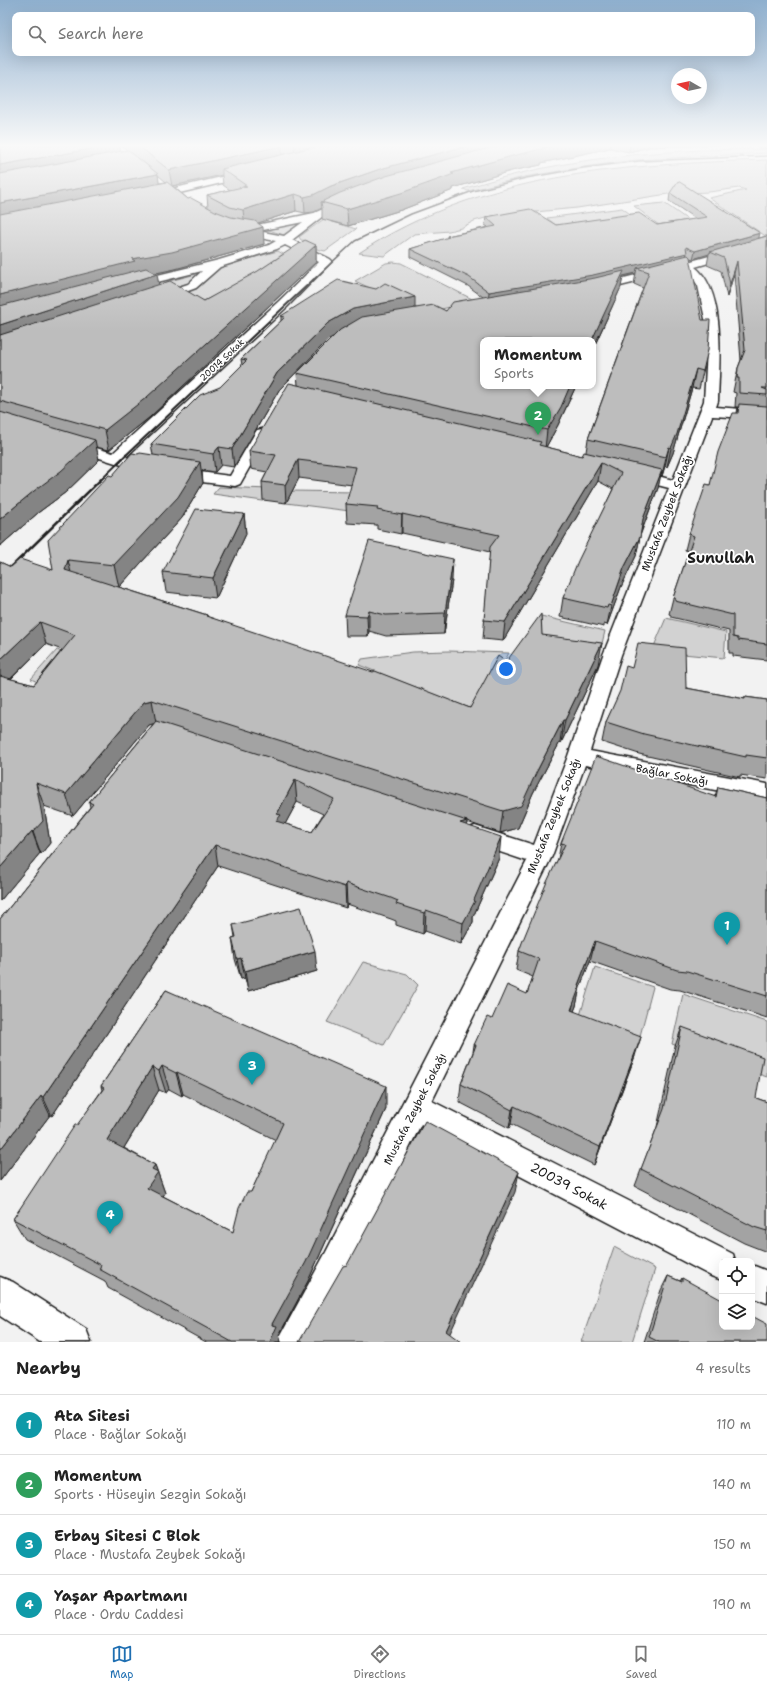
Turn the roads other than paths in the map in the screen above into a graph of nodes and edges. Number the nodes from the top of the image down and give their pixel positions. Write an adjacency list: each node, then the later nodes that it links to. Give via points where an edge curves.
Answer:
1 (337, 207): 2 (street)
2 (319, 214): 4 (street); 5 (street)
3 (228, 227): 4 (street)
4 (241, 232): 5 (street, via 274,236)
5 (284, 241): 7 (street, via 259,252); 16 (street, 20014 Sokak, via 326,261)
6 (767, 243): 8 (street)
7 (222, 263): 9 (street); 11 (street, via 208,271 192,286)
8 (687, 266): 10 (street); 12 (street, Mustafa Zeybek Sokağı, via 704,286 714,333 711,401)
9 (124, 286)
10 (586, 290)
11 (147, 302)
12 (706, 411): 13 (street); 18 (street, Mustafa Zeybek Sokağı)
13 (767, 416)
14 (270, 420): 16 (street, via 235,481 171,473)
15 (57, 440): 16 (street)
16 (116, 458)
17 (618, 471): 18 (street)
18 (678, 486): 19 (street, Mustafa Zeybek Sokağı, via 612,655)
19 (578, 756): 20 (street, Bağlar Sokağı); 22 (street, Mustafa Zeybek Sokağı)
20 (767, 792)
21 (459, 829): 22 (street)
22 (541, 856): 23 (street, Mustafa Zeybek Sokağı)
23 (417, 1107): 24 (street, 20039 Sokak); 29 (street, Mustafa Zeybek Sokağı, via 337,1263)
24 (719, 1263)
25 (755, 1282): 26 (street)
26 (767, 1288)
27 (0, 1295): 28 (main road)
28 (73, 1342)
29 (293, 1342)

